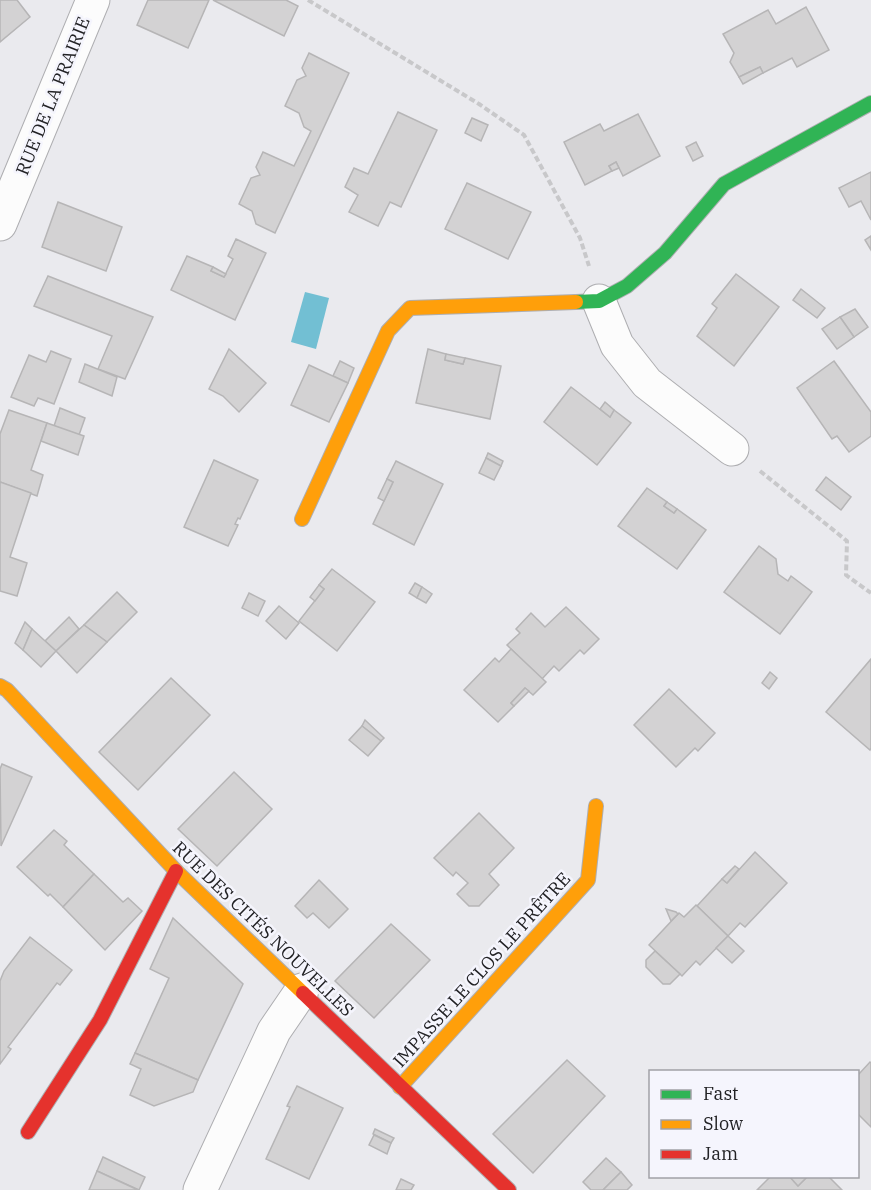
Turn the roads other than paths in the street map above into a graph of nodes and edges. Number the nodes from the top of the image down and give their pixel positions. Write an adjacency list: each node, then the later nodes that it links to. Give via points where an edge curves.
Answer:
1 (93, 0): 3 (street, RUE DE LA PRAIRIE)
2 (871, 103): 4 (street, via 724,184 665,253 627,286)
3 (0, 224)
4 (599, 301): 5 (street, via 617,345 647,383); 6 (street, via 410,308 388,331)
5 (732, 449)
6 (302, 519)
7 (0, 686): 9 (street, RUE DES CITÉS NOUVELLES)
8 (596, 806): 11 (street, IMPASSE LE CLOS LE PRÊTRE, via 588,880)
9 (176, 871): 10 (street, RUE DES CITÉS NOUVELLES); 12 (street, via 100,1020)
10 (302, 990): 11 (street, RUE DES CITÉS NOUVELLES); 13 (street, via 274,1031)
11 (400, 1087): 14 (street, RUE DES CITÉS NOUVELLES)
12 (28, 1132)
13 (200, 1190)
14 (509, 1190)

